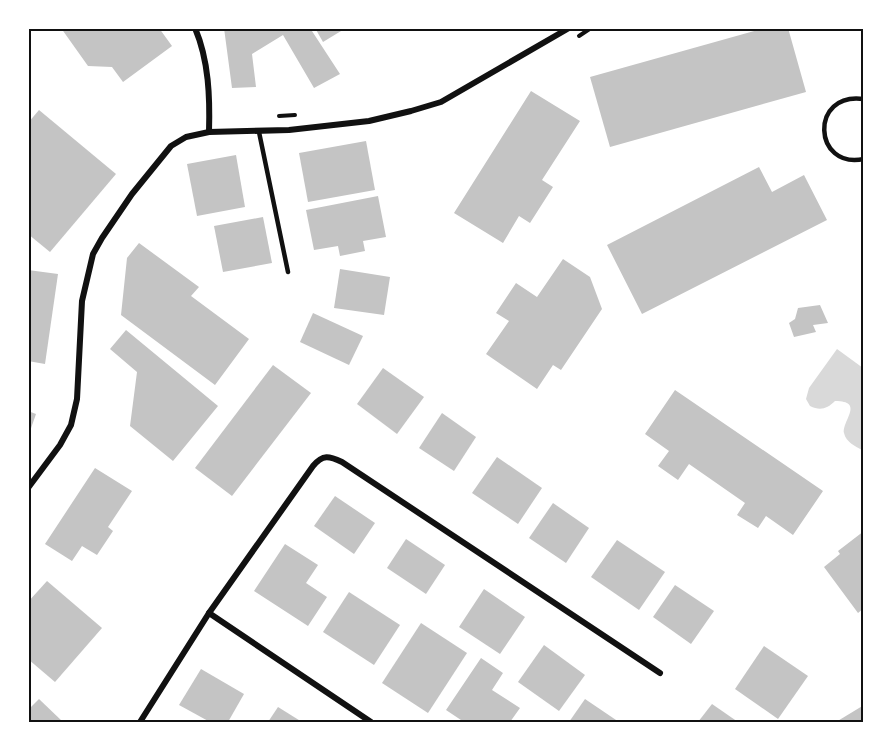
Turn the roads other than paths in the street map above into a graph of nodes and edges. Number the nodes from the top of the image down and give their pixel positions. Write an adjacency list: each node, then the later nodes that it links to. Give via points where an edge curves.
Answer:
1 (195, 28): 4 (street, via 208,84)
2 (569, 28): 5 (street, via 441,102 369,121)
3 (864, 99): 6 (lane, via 843,100 834,105 823,132 828,146 838,156)
4 (209, 132): 5 (street); 8 (street, via 186,137 171,146 97,246 82,301 77,399 71,425)
5 (259, 132): 7 (lane)
6 (864, 159)
7 (288, 272)
8 (28, 488)
9 (209, 613): 10 (street, via 313,466 327,457 342,462); 11 (street); 12 (street)
10 (660, 673)
11 (140, 723)
12 (372, 723)

